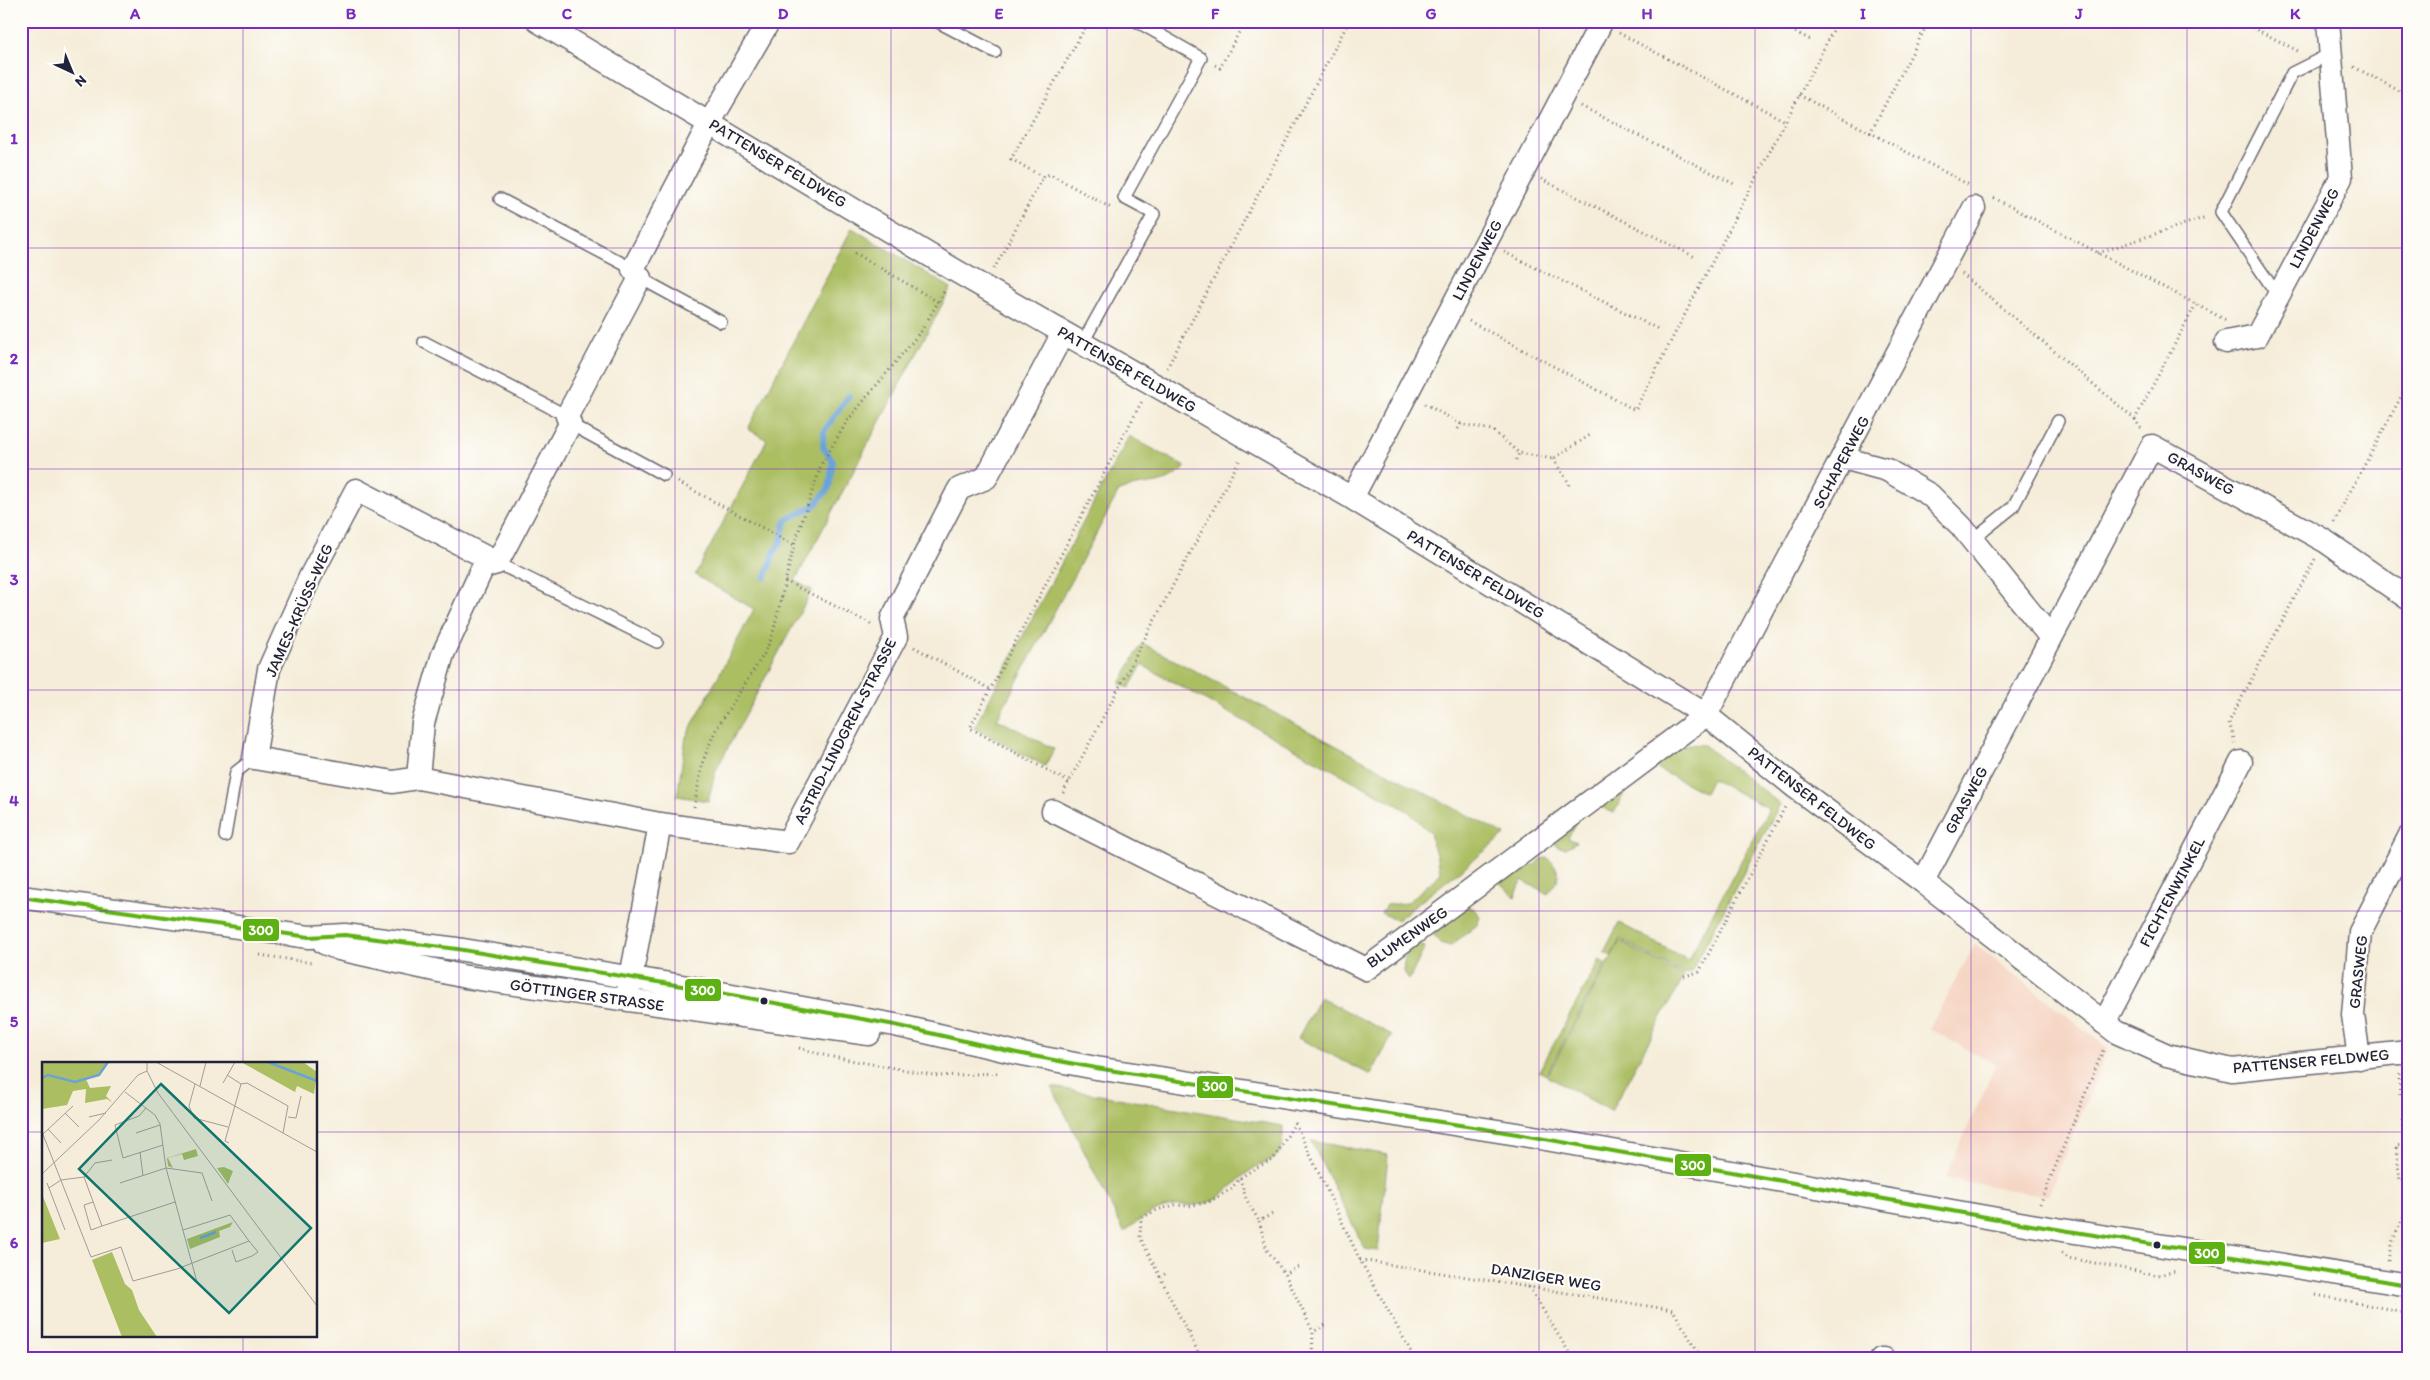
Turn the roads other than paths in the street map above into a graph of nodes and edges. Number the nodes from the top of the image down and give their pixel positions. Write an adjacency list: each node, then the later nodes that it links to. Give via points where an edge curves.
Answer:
1 (538, 21): 9 (street, PATTENSER FELDWEG)
2 (769, 21): 9 (street)
3 (936, 21): 7 (lane)
4 (1136, 21): 15 (lane, via 1201,58 1124,198 1154,214)
5 (2328, 21): 8 (street, LINDENWEG)
6 (1601, 22): 22 (street, LINDENWEG)
7 (995, 52)
8 (2323, 57): 13 (street, LINDENWEG, via 2341,178); 13 (lane, via 2292,73 2221,212)
9 (710, 122): 12 (street); 15 (street, PATTENSER FELDWEG)
10 (1979, 197): 20 (street, SCHAPERWEG)
11 (500, 199): 12 (lane)
12 (637, 274): 14 (lane); 18 (street)
13 (2278, 296): 17 (street, LINDENWEG, via 2257,336)
14 (722, 322)
15 (1073, 338): 22 (street, PATTENSER FELDWEG); 33 (street, ASTRID-LINDGREN-STRASSE, via 986,478 959,489 892,619 896,637 788,842)
16 (424, 342): 18 (lane)
17 (2226, 342)
18 (568, 420): 21 (lane); 24 (street)
19 (2058, 421): 23 (lane, via 2013,507)
20 (1843, 458): 23 (street, via 1887,470 1930,495); 28 (street, SCHAPERWEG)
21 (664, 475)
22 (1352, 498): 28 (street, PATTENSER FELDWEG)
23 (1972, 540): 26 (street)
24 (497, 563): 27 (lane); 29 (street, JAMES-KRÜSS-WEG, via 356,490 310,577 269,669); 31 (street, via 484,566 443,654 423,723)
25 (2409, 599): 26 (street, GRASWEG, via 2325,541 2152,446)
26 (2051, 638): 36 (street, GRASWEG)
27 (657, 642)
28 (1706, 715): 32 (street, BLUMENWEG, via 1366,969); 36 (street, PATTENSER FELDWEG, via 1795,787)
29 (254, 758): 31 (street, via 393,782); 34 (lane, via 236,772)
30 (2241, 762): 41 (street, FICHTENWINKEL)
31 (418, 778): 33 (street, ASTRID-LINDGREN-STRASSE)
32 (1053, 811)
33 (660, 824): 39 (street)
34 (224, 836)
35 (2409, 837): 44 (street, GRASWEG, via 2360,932 2353,1015)
36 (1923, 882): 41 (street, PATTENSER FELDWEG)
37 (21, 897): 38 (street, GÖTTINGER STRASSE)
38 (309, 937): 39 (street, GÖTTINGER STRASSE, via 345,935 448,948); 40 (street, GÖTTINGER STRASSE, via 339,949 466,977)
39 (631, 978): 40 (street); 43 (street, GÖTTINGER STRASSE, via 886,1023)
40 (627, 1000): 43 (street, GÖTTINGER STRASSE)
41 (2108, 1026): 44 (street, PATTENSER FELDWEG, via 2167,1054 2232,1070)
42 (2409, 1052): 44 (street, PATTENSER FELDWEG)
43 (1017, 1053): 45 (street, GÖTTINGER STRASSE, via 1517,1134 2031,1225)
44 (2359, 1058)
45 (2409, 1286)

